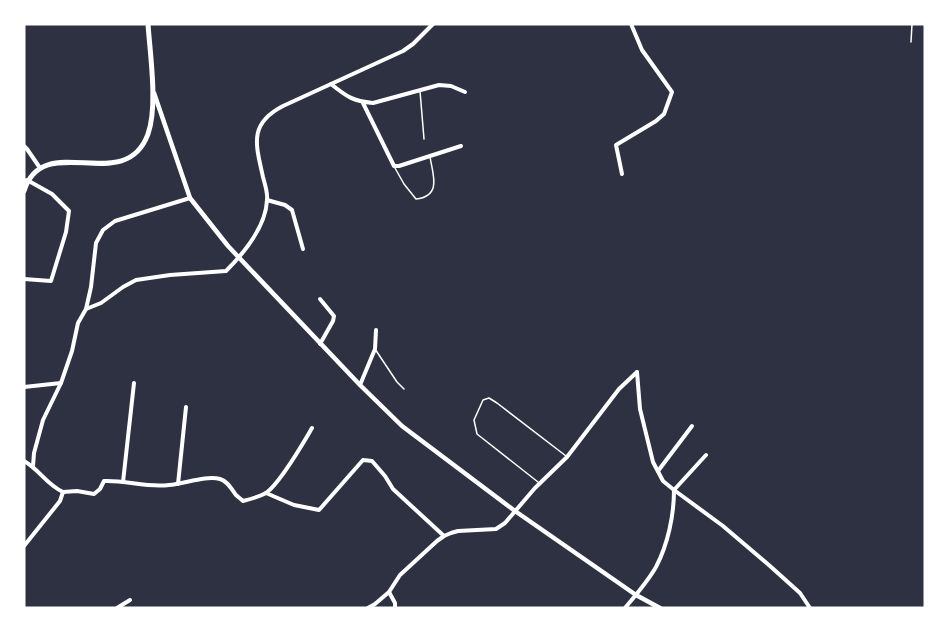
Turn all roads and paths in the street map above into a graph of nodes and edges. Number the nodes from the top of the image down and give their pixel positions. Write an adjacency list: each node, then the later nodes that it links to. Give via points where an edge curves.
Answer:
1 (148, 24): 7 (main road)
2 (433, 24): 6 (street, via 403,51)
3 (631, 24): 17 (street, via 642,50 672,92 664,114 616,145)
4 (912, 24): 5 (lane)
5 (911, 42)
6 (331, 84): 10 (street, via 348,98); 21 (street, via 273,111 262,122 256,146)
7 (152, 89): 16 (main road, via 149,132 135,154 109,164 62,162); 20 (street)
8 (420, 90): 9 (street, via 440,85); 10 (street, via 373,103); 11 (lane)
9 (465, 92)
10 (363, 102): 15 (street)
11 (424, 140)
12 (24, 146): 16 (street)
13 (460, 146): 14 (street)
14 (430, 156): 15 (street); 15 (lane, via 435,187 424,198 416,199)
15 (394, 166)
16 (40, 168): 18 (main road)
17 (622, 174)
18 (26, 181): 19 (main road); 24 (street, via 52,194 69,211 51,281)
19 (24, 191)
20 (190, 198): 23 (street); 26 (street, via 115,221 103,230 96,243)
21 (267, 200): 22 (street, via 292,210); 23 (street, via 259,227)
22 (303, 249)
23 (240, 257): 26 (street, via 226,271 136,280); 28 (street)
24 (24, 279)
25 (320, 299): 28 (street, via 333,316)
26 (86, 309): 30 (street, via 78,322)
27 (376, 330): 29 (street)
28 (320, 344): 32 (street)
29 (375, 349): 32 (street); 34 (lane)
30 (62, 382): 33 (street); 41 (street, via 43,420)
31 (134, 383): 43 (street)
32 (360, 385): 49 (street, via 402,426)
33 (24, 387)
34 (404, 389)
35 (186, 407): 44 (street)
36 (692, 426): 42 (street)
37 (312, 428): 48 (street, via 281,477)
38 (706, 455): 46 (street)
39 (567, 457): 42 (street, via 619,389 637,372 640,409); 45 (street); 45 (lane, via 497,403 489,398 483,400 474,420 477,434)
40 (24, 461): 41 (street)
41 (33, 466): 47 (street)
42 (658, 471): 46 (street)
43 (123, 482): 44 (street); 47 (street, via 104,481 94,494)
44 (178, 484): 48 (street, via 222,479 243,501)
45 (540, 484): 49 (street)
46 (674, 490): 53 (street, via 665,546); 60 (street, via 770,566 800,593)
47 (63, 492): 51 (street)
48 (266, 493): 50 (street, via 319,510 363,460 372,461 393,489)
49 (515, 511): 50 (street, via 496,529 458,531); 53 (street)
50 (444, 536): 52 (street, via 400,575)
51 (24, 546)
52 (389, 592): 56 (street); 57 (street)
53 (636, 595): 58 (street); 59 (street)
54 (130, 600): 55 (street)
55 (117, 608)
56 (368, 608)
57 (395, 608)
58 (626, 608)
59 (660, 608)
60 (810, 608)

